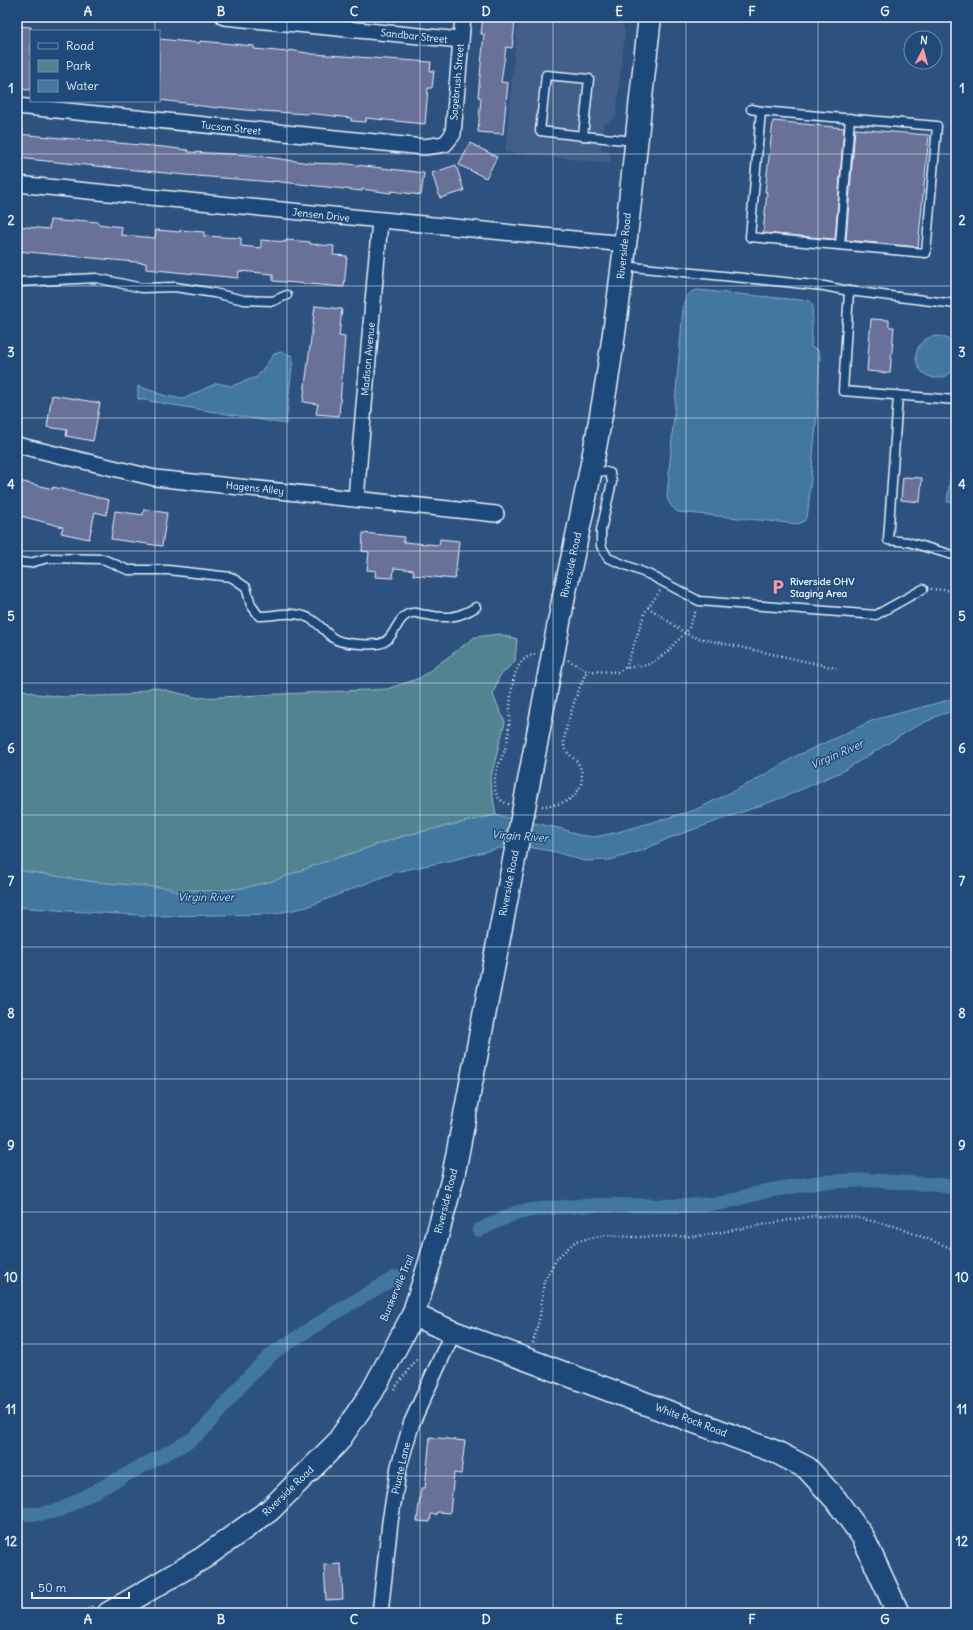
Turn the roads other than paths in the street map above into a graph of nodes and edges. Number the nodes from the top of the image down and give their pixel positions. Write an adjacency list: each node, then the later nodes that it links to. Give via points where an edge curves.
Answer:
1 (224, 17): 4 (street, Sandbar Street)
2 (463, 17): 4 (street, Sagebrush Street)
3 (650, 17): 10 (main road, Riverside Road)
4 (461, 40): 11 (street, Sagebrush Street, via 453,134)
5 (17, 106): 11 (street, Tucson Street, via 424,147)
6 (751, 109): 7 (lane)
7 (761, 110): 8 (lane); 15 (lane, via 750,237)
8 (850, 118): 15 (lane); 15 (lane, via 937,126 926,253)
9 (582, 136): 9 (lane, via 540,131 546,74 589,79); 10 (lane)
10 (636, 141): 14 (main road, Riverside Road)
11 (444, 144)
12 (17, 184): 13 (street, Jensen Drive)
13 (380, 221): 14 (street, Jensen Drive); 25 (street, Madison Avenue)
14 (625, 244): 16 (main road, Riverside Road)
15 (840, 245)
16 (622, 266): 18 (lane, via 824,286); 24 (main road, Riverside Road, via 612,348)
17 (17, 282): 19 (lane, via 96,278 142,288 176,287 244,300 273,301)
18 (849, 291): 20 (lane); 21 (lane, via 843,391)
19 (287, 295)
20 (956, 304)
21 (898, 396): 22 (lane); 27 (lane, via 888,540 908,542)
22 (956, 400)
23 (17, 445): 25 (street, Hagens Alley, via 155,478)
24 (590, 469): 29 (lane, via 610,473 612,482 601,530 601,546 608,558 650,574 699,601 876,614); 31 (main road, Riverside Road, bridge, via 453,1177)
25 (356, 498): 26 (street, Hagens Alley)
26 (496, 514)
27 (956, 556)
28 (17, 562): 30 (lane, via 30,563 48,558 103,559 128,570 168,570 231,577 246,587 251,605 259,616 291,613 310,618 334,639 354,644 379,644 392,636 403,616 412,613 443,618 464,614)
29 (923, 588)
30 (476, 607)
31 (413, 1315): 32 (main road, White Rock Road); 33 (main road, Riverside Road, via 372,1392 337,1443 270,1510 203,1558)
32 (454, 1332): 34 (street, Piuate Lane, via 412,1422 399,1466); 35 (main road, White Rock Road, via 776,1452 807,1468 836,1500 862,1537)
33 (109, 1613)
34 (380, 1613)
35 (898, 1613)

